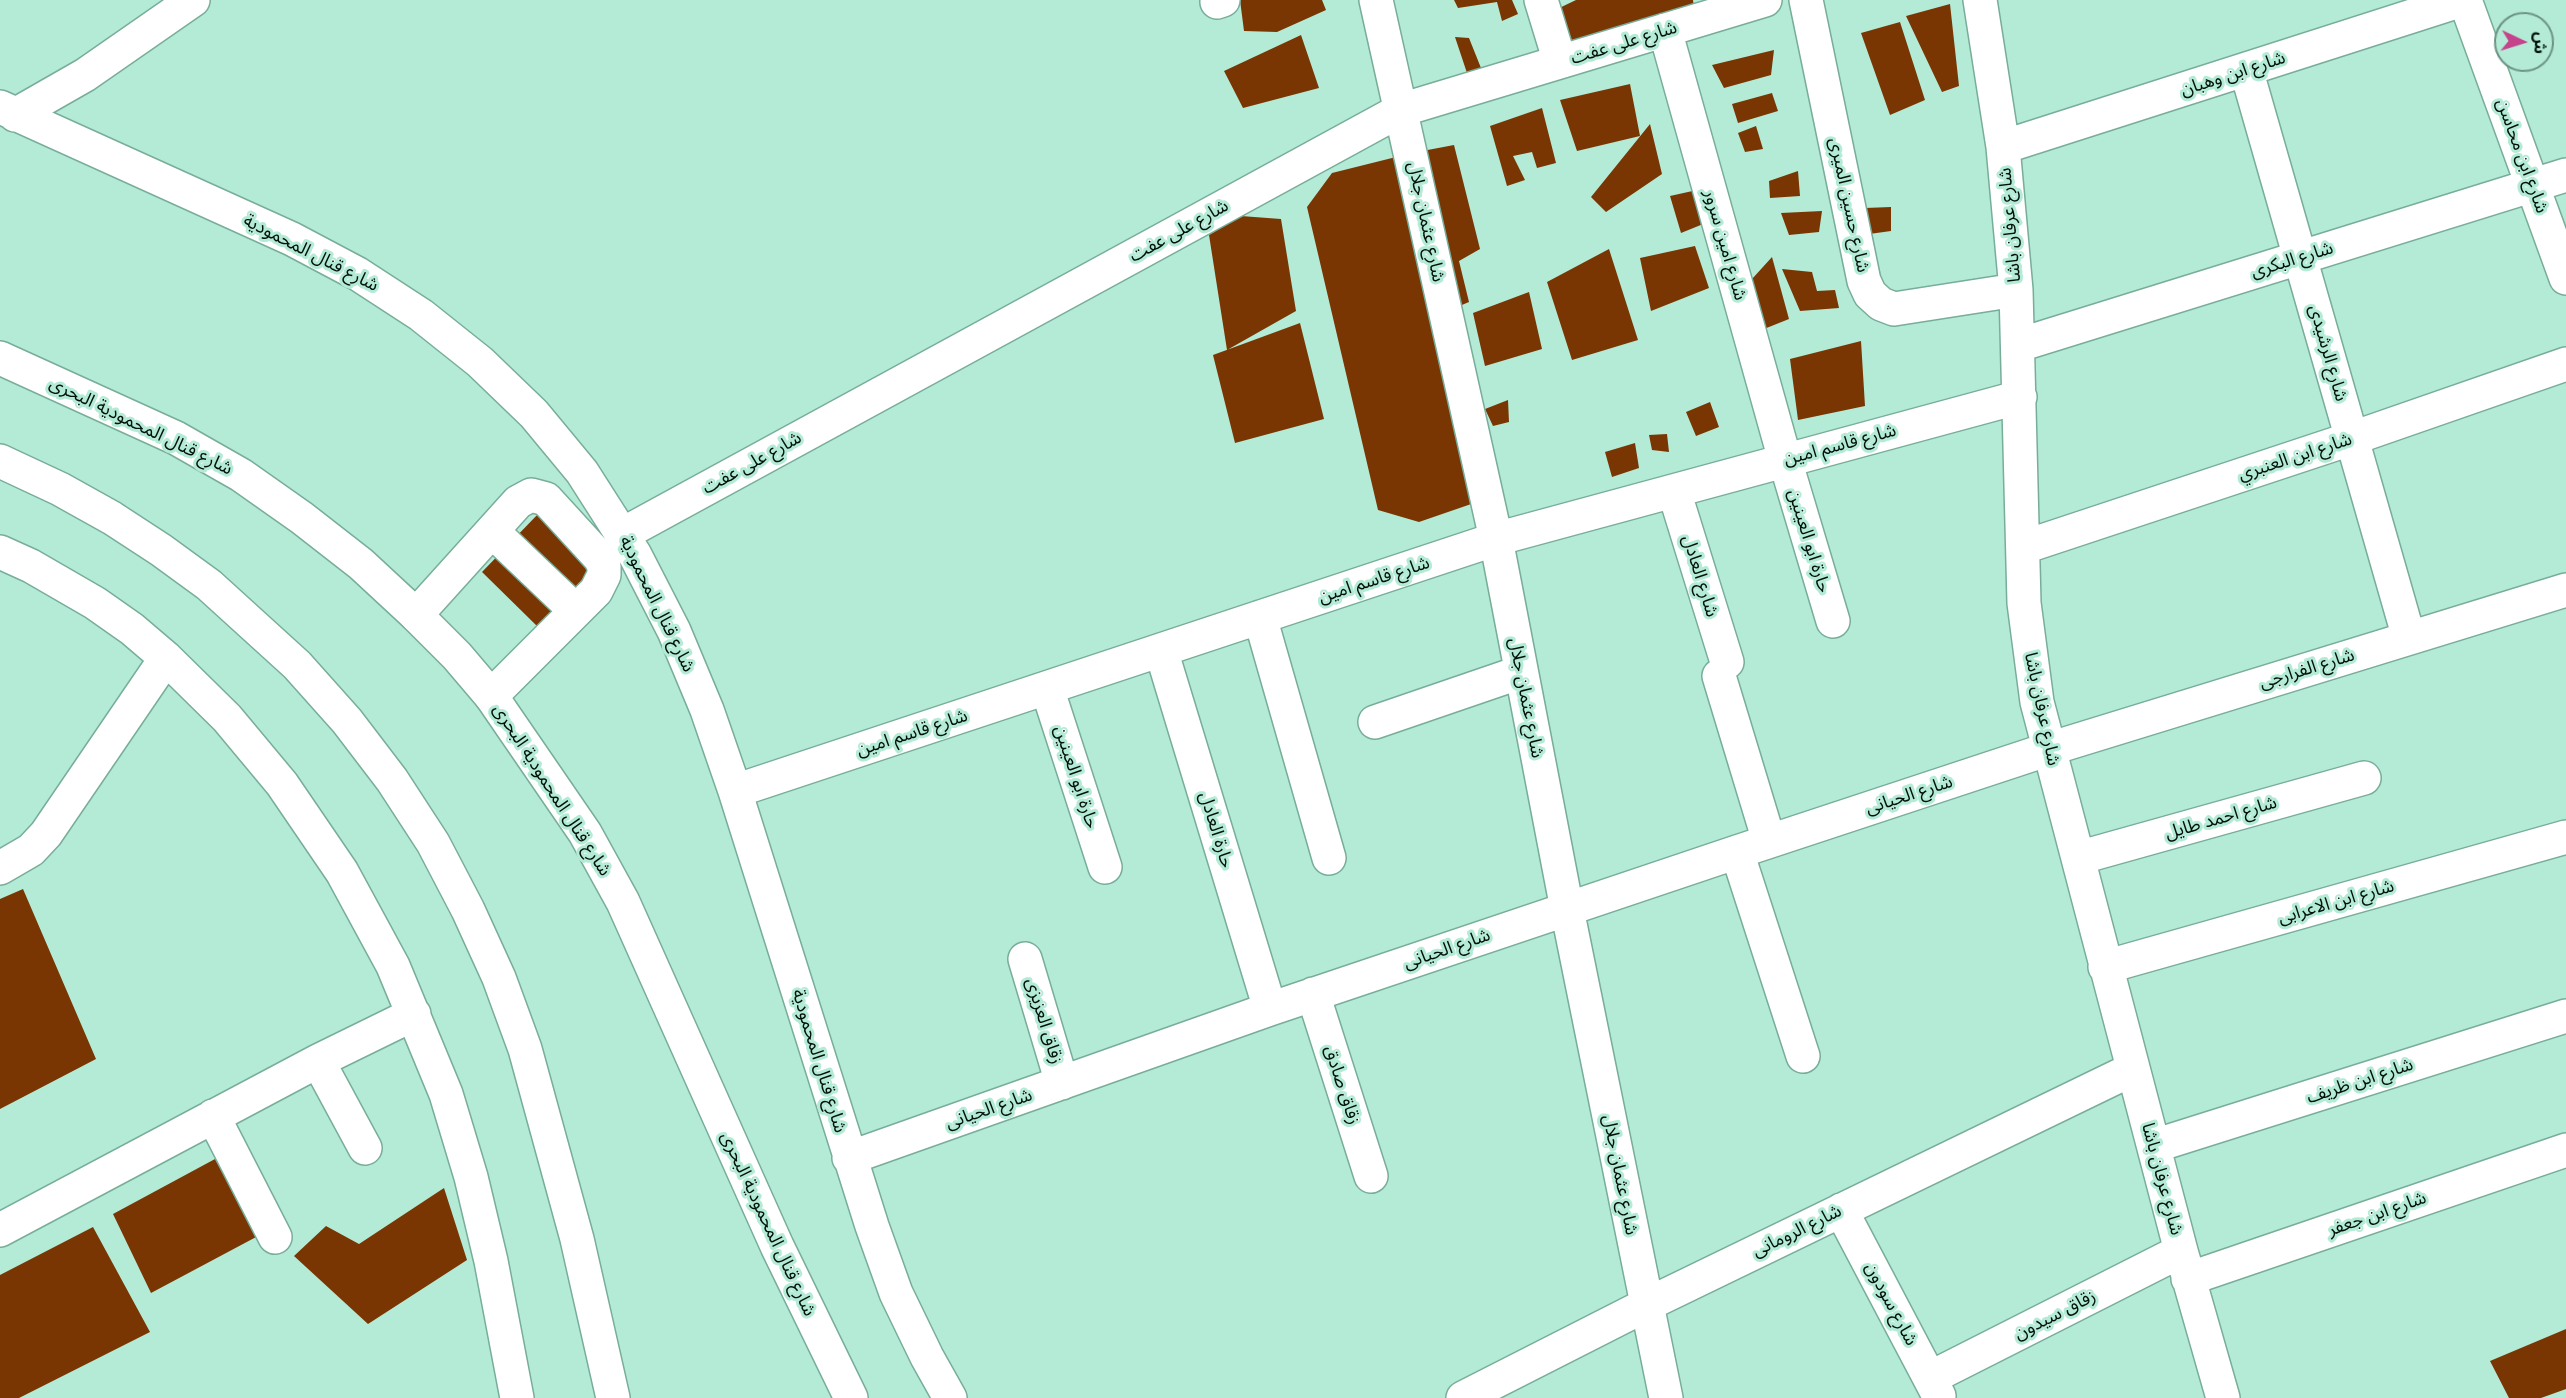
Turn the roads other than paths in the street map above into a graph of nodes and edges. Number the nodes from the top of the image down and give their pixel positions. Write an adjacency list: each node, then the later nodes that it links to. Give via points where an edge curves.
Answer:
1 (193, 0): 12 (street, via 85,75)
2 (1376, 0): 11 (street, شارع عثمان جلال)
3 (1541, 0): 9 (street)
4 (1806, 0): 18 (street, شارع حسين الميرى, via 1864,281 1870,294 1894,309)
5 (1980, 0): 13 (street, شارع عرفان باشا)
6 (2464, 0): 10 (street, شارع ابن وهبان); 15 (street, شارع ابن محاسن)
7 (1761, 1): 8 (street, شارع على عفت)
8 (1665, 30): 9 (street, شارع على عفت); 24 (street, شارع امين سرور)
9 (1560, 62): 11 (street, شارع على عفت)
10 (2246, 69): 13 (street, شارع ابن وهبان); 16 (street, شارع الرشيدى)
11 (1401, 110): 28 (street, شارع عثمان جلال); 29 (street, شارع على عفت)
12 (8, 111): 29 (street, شارع قنال المحمودية, via 292,239 358,274 421,315 480,362 534,414 582,472)
13 (2003, 147): 18 (street, شارع عرفان باشا)
14 (2566, 175): 15 (street, شارع البكرى)
15 (2532, 186): 16 (street, شارع البكرى); 17 (street, شارع ابن محاسن)
16 (2301, 257): 19 (street, شارع البكرى); 23 (street, شارع الرشيدى)
17 (2566, 278)
18 (2016, 290): 19 (street, شارع عرفان باشا)
19 (2019, 345): 22 (street, شارع عرفان باشا)
20 (0, 358): 35 (street, شارع قنال المحمودية البحرى, via 176,438 241,475 361,564)
21 (2566, 364): 23 (street, شارع ابن العنبري)
22 (2020, 397): 24 (street, شارع قاسم امين); 30 (street, شارع عرفان باشا)
23 (2352, 438): 30 (street, شارع ابن العنبري); 38 (street, شارع الرشيدى)
24 (1785, 460): 26 (street, شارع قاسم امين); 37 (street, حارة ابو العينين)
25 (0, 461): 80 (street, via 112,518 209,585 297,665 392,780 433,843 468,910 521,1039 574,1228)
26 (1674, 490): 28 (street, شارع قاسم امين); 49 (street, شارع العادل)
27 (492, 531): 32 (street, via 524,497 539,495 600,558); 34 (street); 35 (street)
28 (1496, 539): 36 (street, شارع قاسم امين); 41 (street, شارع عثمان جلال)
29 (629, 544): 32 (street, شارع على عفت, via 620,569); 47 (street, شارع قنال المحمودية, via 674,631)
30 (2024, 547): 45 (street, شارع عرفان باشا, via 2029,653)
31 (0, 552): 40 (street, via 95,603)
32 (604, 575): 34 (street, via 596,591)
33 (2566, 590): 38 (street, شارع الفرارجى)
34 (576, 611): 43 (street)
35 (416, 615): 43 (street, شارع قنال المحمودية البحرى)
36 (1260, 617): 39 (street, شارع قاسم امين); 51 (street)
37 (1833, 621)
38 (2409, 638): 45 (street, شارع الفرارجى)
39 (1161, 650): 42 (street, شارع قاسم امين); 59 (street, حارة العادل)
40 (166, 658): 54 (street, via 46,834 30,850); 60 (street, via 227,718 313,827 368,918)
41 (1521, 672): 44 (street); 55 (street, شارع عثمان جلال)
42 (1047, 688): 47 (street, شارع قاسم امين); 53 (street, حارة ابو العينين)
43 (491, 696): 78 (street, شارع قنال المحمودية البحرى, via 585,834 623,902)
44 (1375, 722)
45 (2049, 749): 49 (street, شارع الحيانى); 52 (street, شارع عرفان باشا)
46 (2364, 778): 52 (street, شارع احمد طايل)
47 (735, 791): 70 (street, شارع قنال المحمودية)
48 (2566, 837): 57 (street, شارع ابن الاعرابى)
49 (1769, 841): 50 (street, شارع الحيانى)
50 (1737, 852): 55 (street, شارع الحيانى); 62 (street)
51 (1329, 858)
52 (2078, 858): 57 (street, شارع عرفان باشا)
53 (1105, 867)
54 (0, 868)
55 (1567, 909): 58 (street, شارع الحيانى); 76 (street, شارع عثمان جلال)
56 (1025, 959): 65 (street, زقاق العزيزى)
57 (2105, 967): 64 (street, شارع عرفان باشا)
58 (1313, 994): 59 (street, شارع الحيانى); 71 (street, زقاق صادق)
59 (1270, 1009): 65 (street, شارع الحيانى)
60 (414, 1014): 63 (street); 79 (street, via 446,1094 471,1177)
61 (2566, 1016): 67 (street, شارع ابن ظريف)
62 (1803, 1056)
63 (318, 1061): 66 (street); 68 (street)
64 (2133, 1069): 67 (street, شارع عرفان باشا); 72 (street, شارع الرومانى)
65 (1062, 1083): 70 (street, شارع الحيانى)
66 (213, 1116): 73 (street); 74 (street)
67 (2154, 1146): 75 (street, شارع عرفان باشا)
68 (365, 1148)
69 (2566, 1150): 75 (street, شارع ابن جعفر)
70 (849, 1158): 81 (street, شارع قنال المحمودية, via 896,1293)
71 (1371, 1176)
72 (1841, 1210): 76 (street, شارع الرومانى); 77 (street, شارع سودون)
73 (0, 1230)
74 (275, 1237)
75 (2184, 1265): 77 (street, زقاق سيدون); 84 (street, شارع عرفان باشا)
76 (1646, 1305): 82 (street, شارع الرومانى); 83 (street, شارع عثمان جلال)
77 (1935, 1388)
78 (846, 1393)
79 (517, 1398)
80 (613, 1398)
81 (950, 1398)
82 (1463, 1398)
83 (1666, 1398)
84 (2223, 1398)

